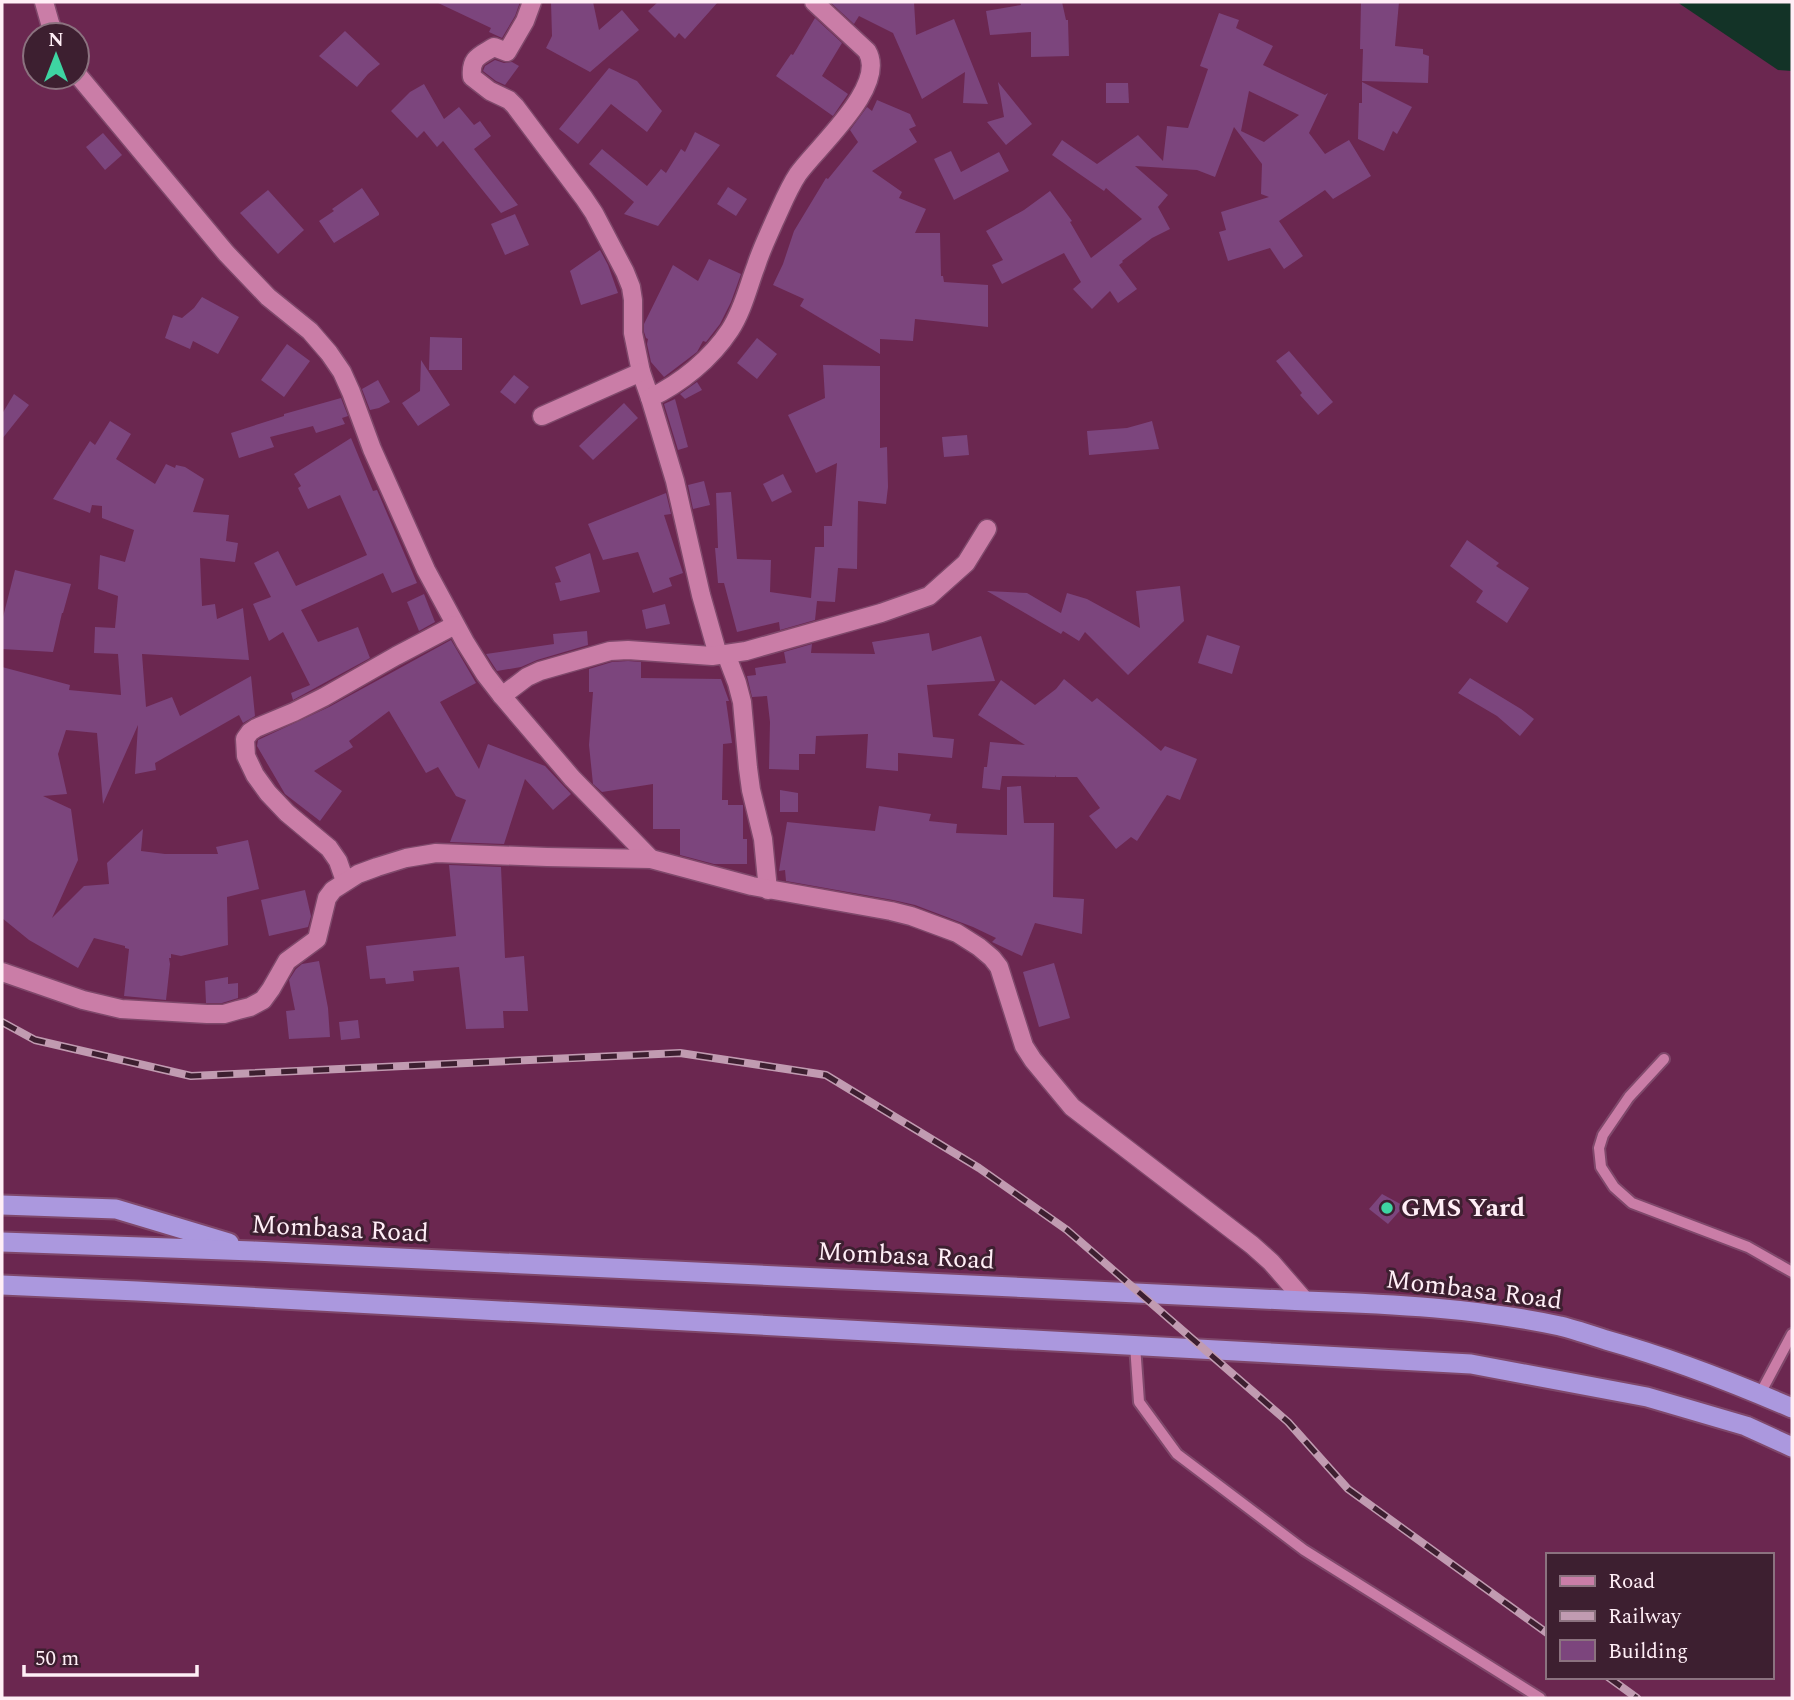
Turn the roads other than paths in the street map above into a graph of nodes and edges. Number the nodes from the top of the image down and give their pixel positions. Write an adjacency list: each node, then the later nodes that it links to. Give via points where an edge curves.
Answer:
1 (44, 2): 4 (street)
2 (532, 2): 6 (street, via 507,52 494,47 476,58 472,77 515,106 594,213 631,287)
3 (814, 2): 7 (street, via 867,51 872,59 869,82 785,196 731,329 702,362)
4 (49, 21)
5 (91, 91): 10 (street, via 235,264 310,331 342,372 425,569)
6 (641, 372): 7 (street); 8 (street)
7 (650, 398): 11 (street, via 701,595)
8 (542, 416)
9 (987, 529): 11 (street, via 966,563 929,596)
10 (455, 625): 12 (street); 14 (street, via 324,697 256,728 245,739 255,775 287,813 329,848)
11 (722, 655): 12 (street, via 610,651 540,671); 15 (street, via 742,702)
12 (502, 696): 13 (street, via 572,779)
13 (651, 859): 14 (street, via 436,853 406,858); 15 (street)
14 (345, 881): 16 (street, via 327,898 317,939 287,961 271,989 250,1007 207,1014 121,1009)
15 (768, 890): 23 (street, via 911,916 957,933 979,947 999,967 1024,1046 1072,1107 1252,1245)
16 (2, 972)
17 (1664, 1059): 21 (lane, via 1629,1097 1603,1135 1601,1167 1632,1203 1748,1247)
18 (2, 1205): 20 (highway, via 117,1209)
19 (2, 1242): 20 (highway, Mombasa Road)
20 (253, 1251): 23 (highway, Mombasa Road)
21 (1792, 1272)
22 (2, 1285): 25 (highway)
23 (1305, 1301): 26 (highway, Mombasa Road, via 1464,1310 1561,1326)
24 (1792, 1334): 26 (lane)
25 (1135, 1345): 28 (highway, via 1471,1364 1647,1397 1746,1426); 29 (lane, via 1139,1402 1177,1454 1304,1550)
26 (1760, 1394): 27 (highway, Mombasa Road)
27 (1792, 1408)
28 (1792, 1447)
29 (1541, 1698)

